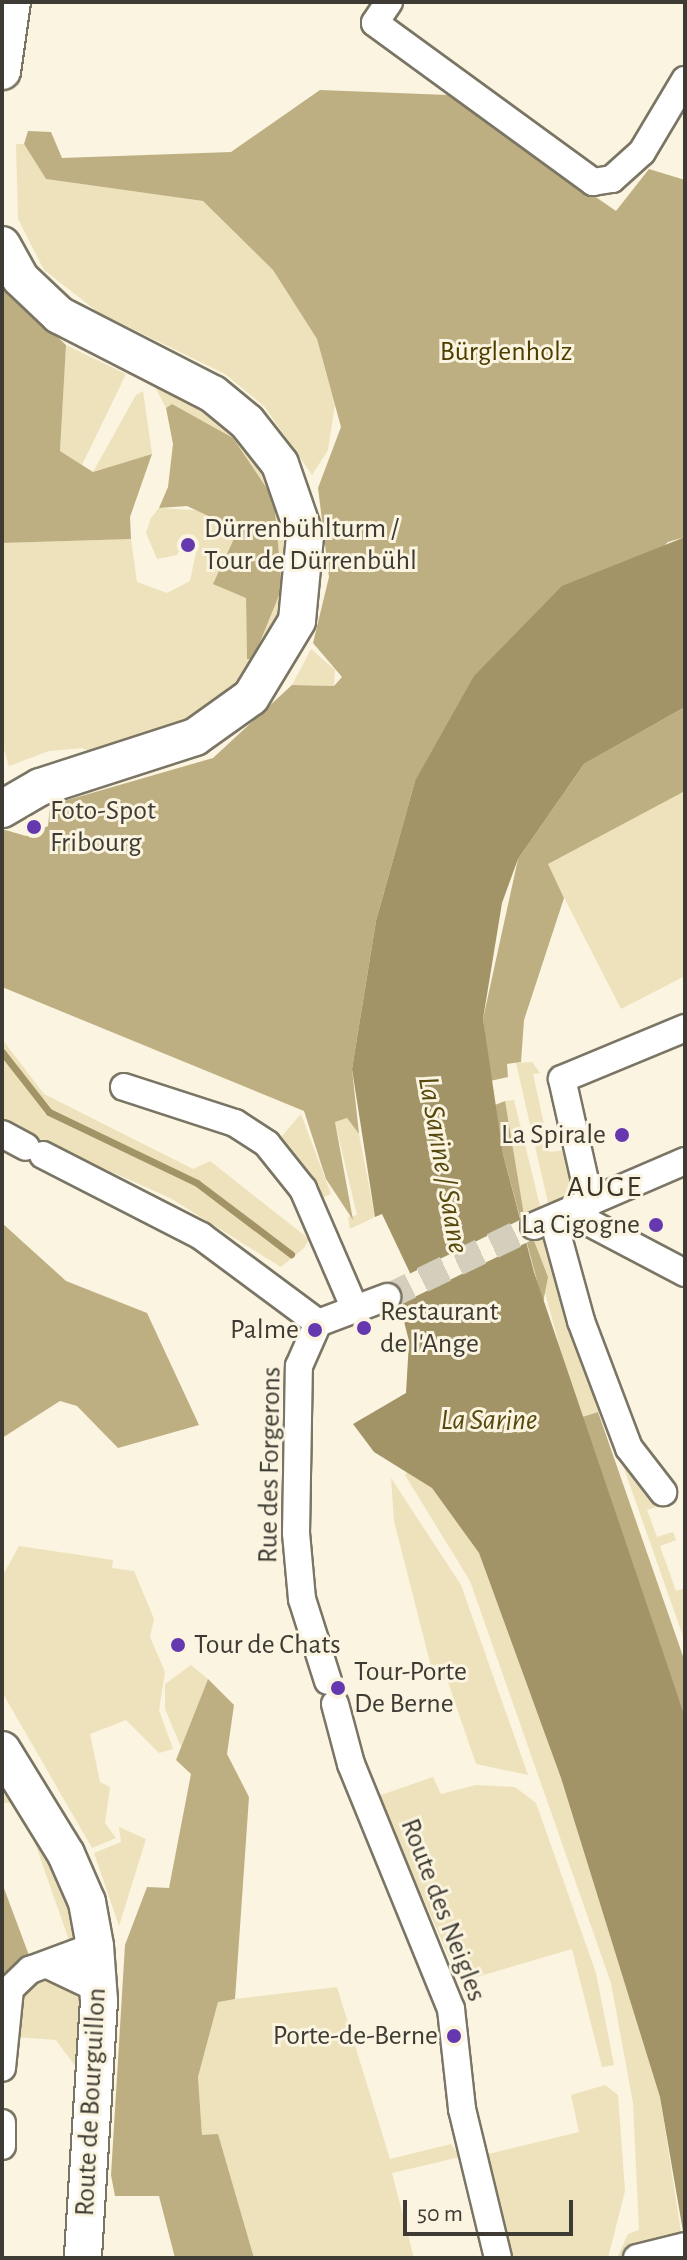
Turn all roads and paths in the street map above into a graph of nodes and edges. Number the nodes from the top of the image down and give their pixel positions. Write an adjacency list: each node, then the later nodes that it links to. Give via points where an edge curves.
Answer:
1 (12, 2): 3 (main road)
2 (389, 2): 4 (street, via 375,23 593,182 612,179 642,152)
3 (2, 71)
4 (685, 80)
5 (2, 245): 6 (main road, via 20,278 59,315 213,394 247,422 280,464 305,536 297,621 251,697 195,737 40,787)
6 (2, 809)
7 (685, 1028): 11 (street, via 553,1072)
8 (124, 1087): 14 (street, via 235,1123 267,1144 303,1189)
9 (2, 1134): 15 (street, via 129,1193)
10 (685, 1161): 11 (street)
11 (562, 1215): 12 (street); 16 (street, via 581,1321 629,1448)
12 (685, 1273)
13 (387, 1297): 14 (street)
14 (355, 1309): 15 (street)
15 (318, 1323): 17 (street, Rue des Forgerons, via 299,1366 296,1533 302,1599)
16 (663, 1492)
17 (335, 1705): 27 (street, Route des Neigles, via 451,2009 462,2109)
18 (7, 1759): 19 (main road, Route de Bourguillon, via 66,1854 87,1902)
19 (95, 1946): 20 (street); 21 (main road, Route de Bourguillon)
20 (50, 1966): 21 (street); 22 (street, via 30,1970 10,1989)
21 (98, 1989): 26 (main road, Route de Bourguillon)
22 (2, 2068)
23 (2, 2123): 24 (street)
24 (2, 2146)
25 (685, 2246): 28 (street)
26 (83, 2258)
27 (498, 2258)
28 (637, 2258)

